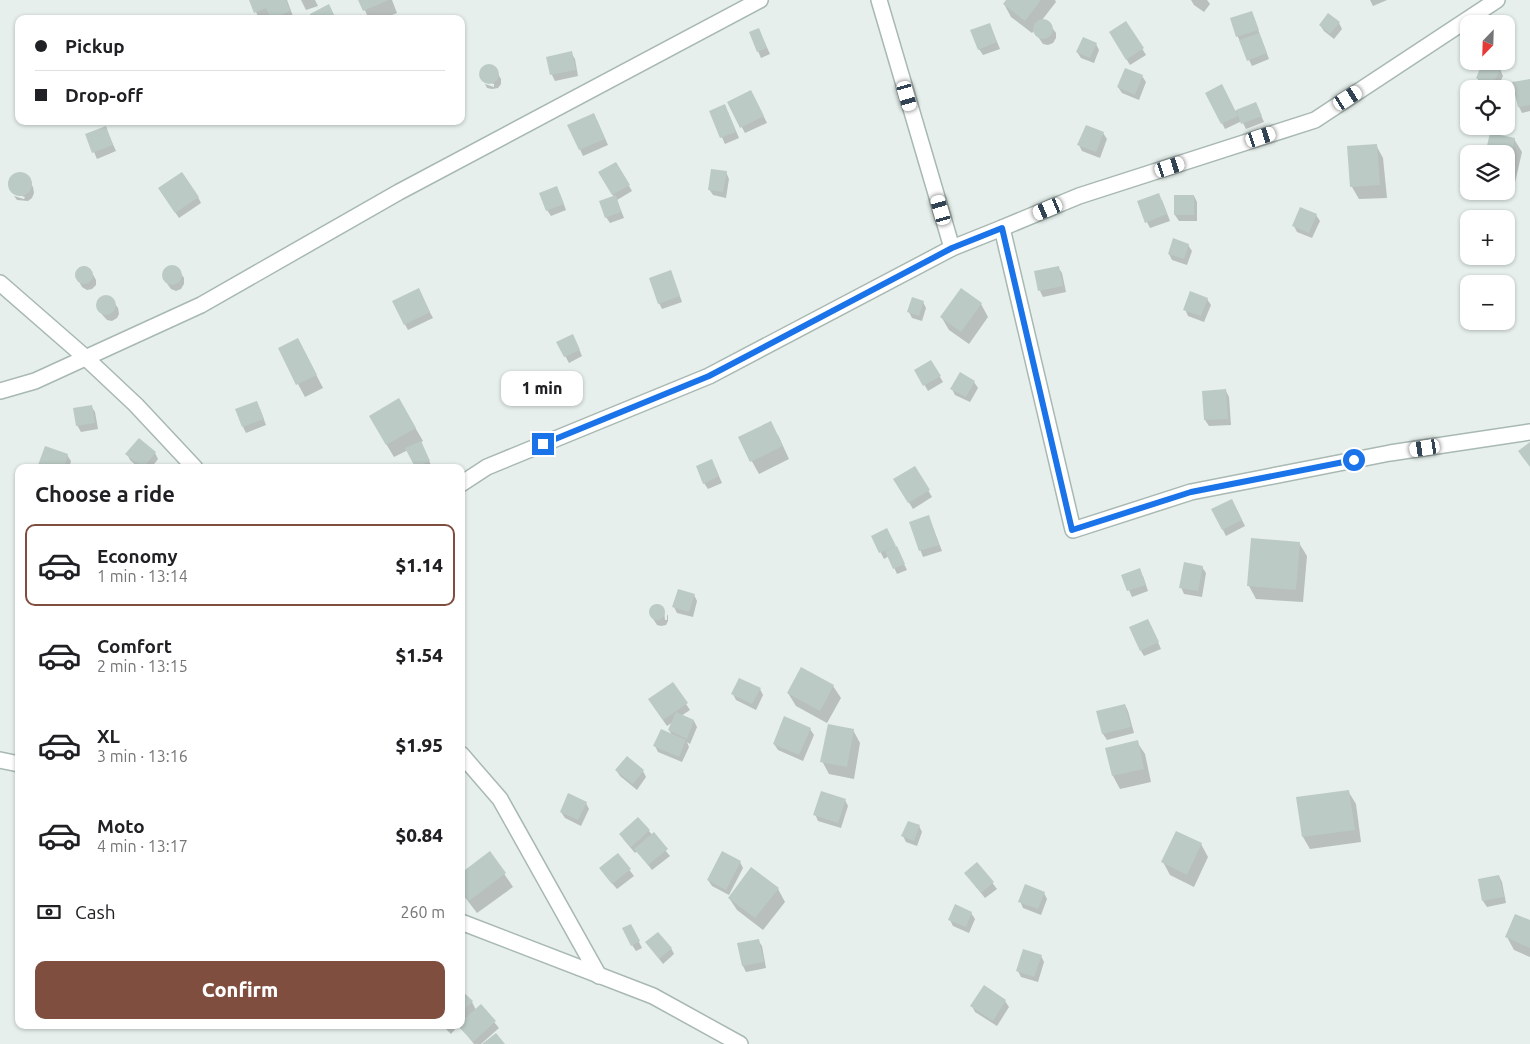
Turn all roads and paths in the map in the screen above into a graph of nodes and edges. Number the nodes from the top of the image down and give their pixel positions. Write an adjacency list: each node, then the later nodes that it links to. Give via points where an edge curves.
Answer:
1 (760, 0): 7 (street, via 399,192 201,305)
2 (879, 0): 5 (street)
3 (1497, 0): 4 (street, via 1316,120 1079,196)
4 (1002, 228): 5 (street); 9 (street, via 1072,530 1191,492 1390,453)
5 (952, 248): 11 (street, via 709,376 488,467)
6 (0, 283): 7 (street)
7 (86, 358): 8 (street, via 35,381); 10 (street)
8 (0, 391)
9 (1530, 432)
10 (191, 464)
11 (465, 481)
12 (465, 759): 16 (street, via 500,799)
13 (0, 760): 14 (street)
14 (15, 763)
15 (465, 924): 16 (street)
16 (599, 976): 17 (street, via 653,996)
17 (740, 1044)

